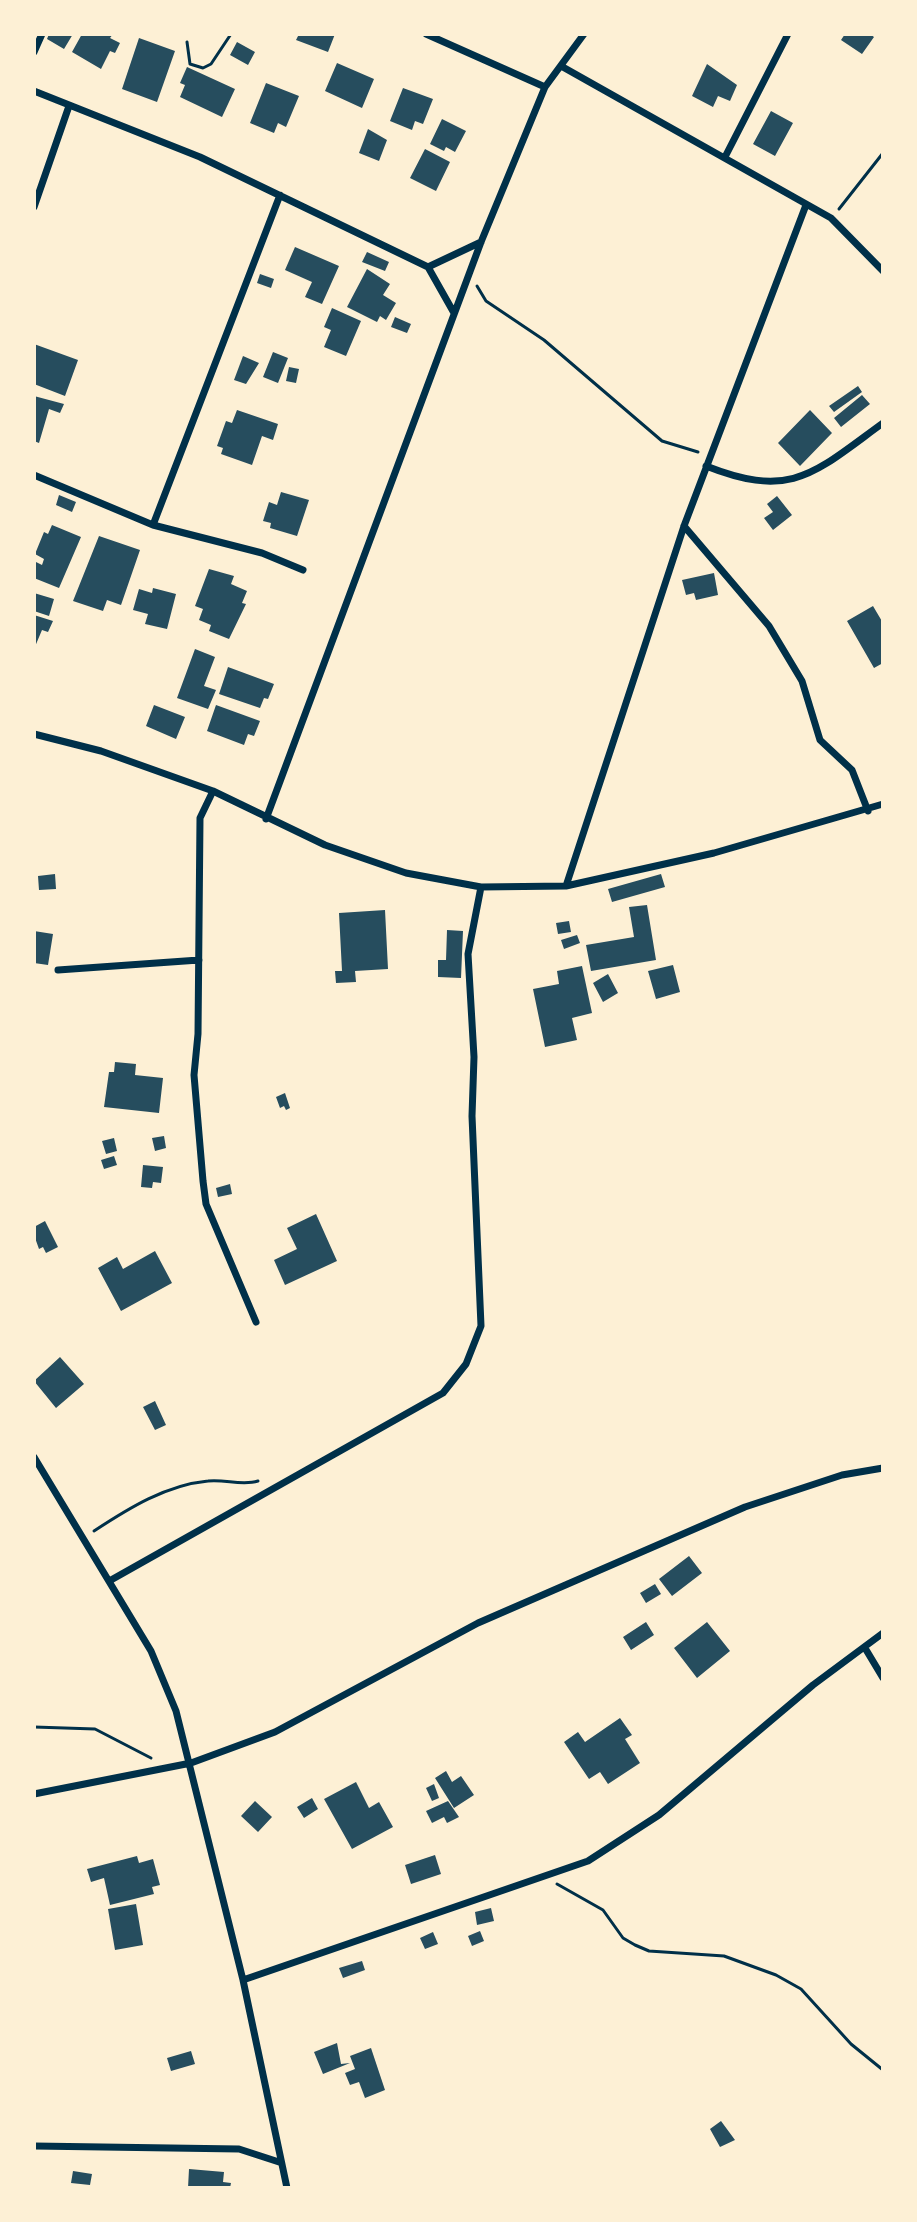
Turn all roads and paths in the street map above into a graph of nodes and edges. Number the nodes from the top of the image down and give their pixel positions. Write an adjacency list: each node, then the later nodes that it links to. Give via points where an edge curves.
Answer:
1 (42, 34): 7 (street)
2 (231, 34): 6 (path, via 203,68 190,64)
3 (426, 34): 9 (street)
4 (584, 34): 8 (street)
5 (788, 34): 13 (street)
6 (187, 42)
7 (34, 52)
8 (561, 66): 9 (street); 13 (street)
9 (545, 87): 18 (street)
10 (34, 91): 11 (street)
11 (69, 106): 14 (street); 16 (street)
12 (883, 153): 17 (path)
13 (725, 157): 15 (street)
14 (280, 195): 19 (street); 27 (street)
15 (806, 205): 17 (street); 24 (street)
16 (34, 207)
17 (831, 218): 20 (street)
18 (481, 242): 19 (street); 21 (street)
19 (428, 267): 22 (street)
20 (883, 271)
21 (470, 274): 22 (street); 24 (path, via 486,301 544,340 662,441)
22 (454, 313): 34 (street)
23 (883, 423): 25 (street, via 817,471 774,482 756,483)
24 (709, 455): 25 (street)
25 (706, 466): 28 (street)
26 (34, 475): 27 (street)
27 (153, 525): 29 (street, via 262,553)
28 (684, 526): 33 (street, via 769,626 802,681 820,740 852,770); 35 (street)
29 (303, 570)
30 (34, 734): 31 (street, via 101,751)
31 (213, 791): 34 (street); 37 (street, via 200,818)
32 (883, 804): 33 (street)
33 (868, 811): 35 (street)
34 (266, 819): 36 (street, via 406,873)
35 (566, 886): 36 (street)
36 (481, 887): 44 (street, via 468,954 481,1326 466,1364 443,1393)
37 (199, 960): 38 (street); 39 (street, via 194,1075 206,1204)
38 (58, 970)
39 (256, 1322)
40 (34, 1457): 43 (street)
41 (883, 1468): 49 (street, via 842,1475 745,1507 478,1623 275,1732)
42 (266, 1479): 43 (path, via 177,1487 132,1506)
43 (84, 1537): 44 (street)
44 (111, 1580): 49 (street, via 151,1651)
45 (883, 1633): 46 (street)
46 (865, 1648): 47 (street); 52 (street, via 813,1685 659,1815 588,1861)
47 (883, 1678)
48 (34, 1727): 50 (path, via 95,1729)
49 (191, 1763): 50 (street); 53 (street)
50 (169, 1767): 51 (street)
51 (34, 1794)
52 (542, 1878): 53 (street); 54 (path, via 592,1902 635,1945 649,1951 724,1956 801,1989)
53 (243, 1980): 56 (street)
54 (883, 2070)
55 (34, 2146): 56 (street, via 239,2149)
56 (279, 2162): 57 (street)
57 (287, 2188)

